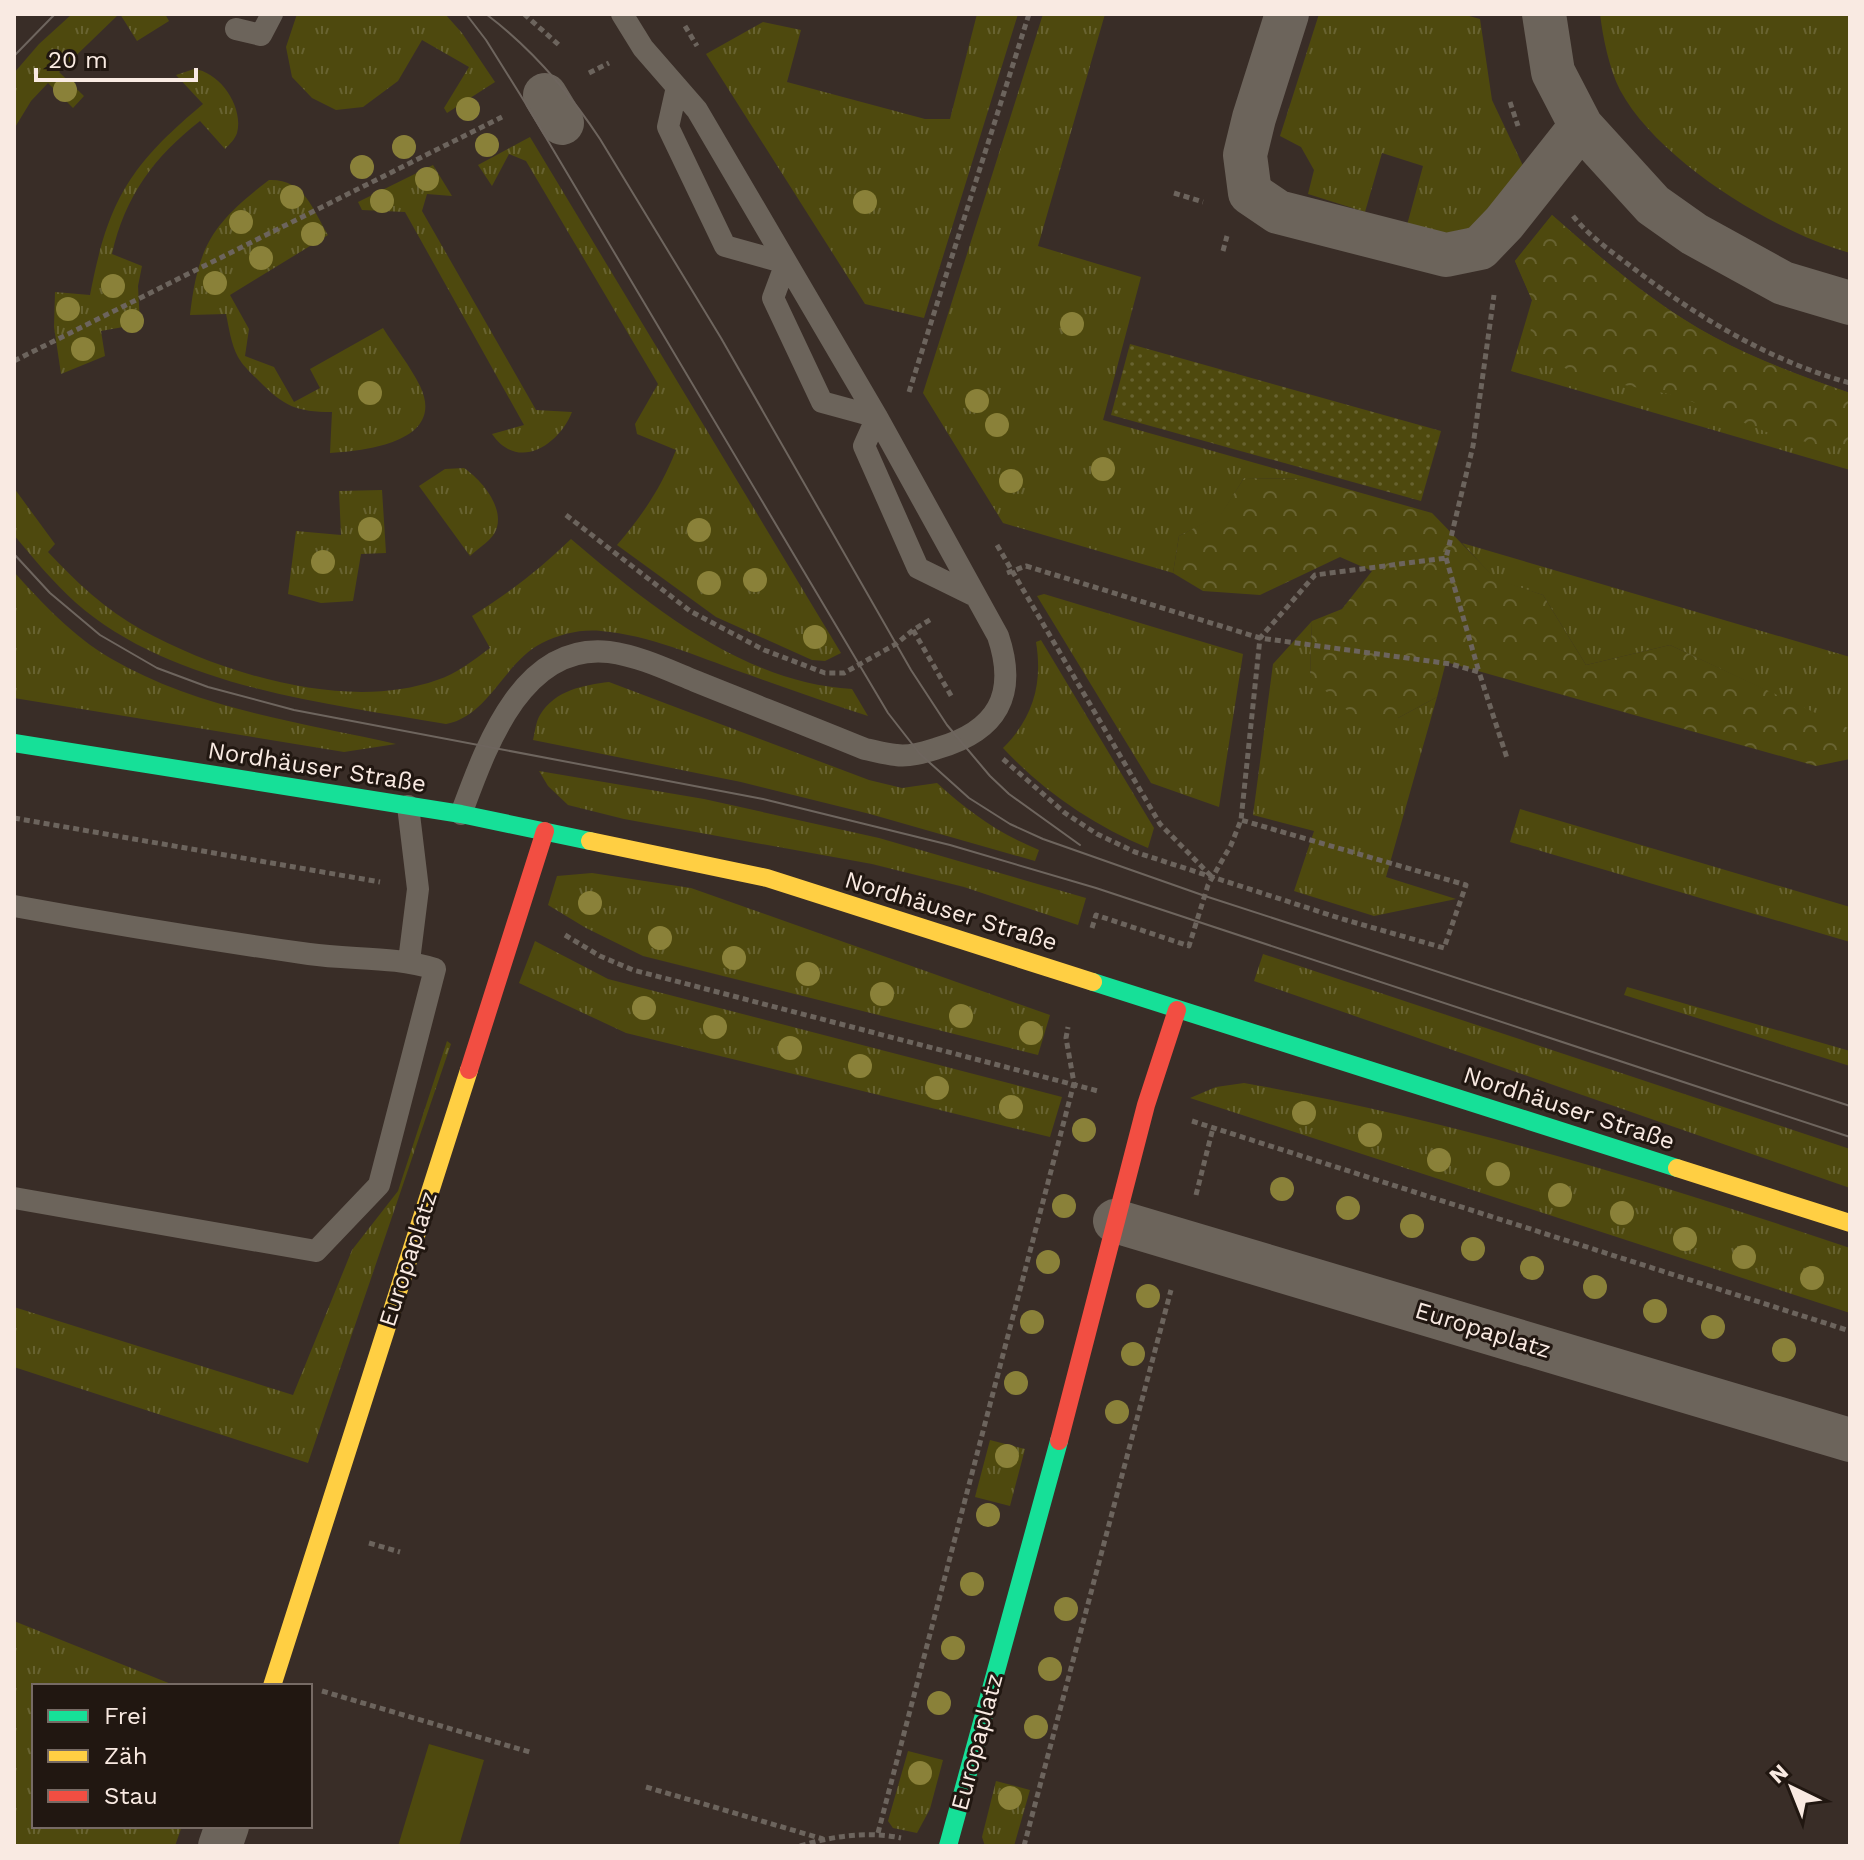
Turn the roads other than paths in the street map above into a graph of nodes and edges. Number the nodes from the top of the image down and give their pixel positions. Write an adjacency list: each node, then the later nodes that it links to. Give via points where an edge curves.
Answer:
1 (272, 14): 5 (lane, via 261,35)
2 (622, 14): 6 (lane)
3 (1287, 14): 7 (street, via 1245,155 1250,193 1278,212 1446,255 1480,248)
4 (1544, 14): 7 (street, via 1553,72)
5 (236, 29)
6 (677, 87): 8 (lane, via 697,110); 8 (lane, via 668,127 725,246)
7 (1581, 126): 9 (street, via 1653,205 1694,234 1783,283)
8 (786, 263): 10 (lane); 10 (lane, via 773,298 822,402)
9 (1850, 303)
10 (877, 417): 11 (lane); 11 (lane, via 864,446 918,568)
11 (973, 595): 14 (lane, via 998,636 1006,659 1006,684 999,704 977,733 960,742 897,756 865,749 654,665 609,652 588,652 553,664 506,711)
12 (14, 743): 13 (main road, Nordhäuser Straße)
13 (408, 806): 14 (main road, Nordhäuser Straße); 17 (lane, via 418,889)
14 (461, 814): 15 (main road, Nordhäuser Straße)
15 (545, 831): 18 (main road, Nordhäuser Straße, via 767,878); 23 (main road, Europaplatz)
16 (14, 906): 17 (lane, via 297,952)
17 (409, 961): 19 (lane, via 435,969 379,1185 316,1251)
18 (1177, 1010): 20 (main road, Europaplatz); 21 (main road, Nordhäuser Straße)
19 (14, 1198)
20 (1115, 1221): 22 (street, Europaplatz); 24 (main road, Europaplatz)
21 (1850, 1223)
22 (1850, 1440)
23 (273, 1684)
24 (948, 1846)

